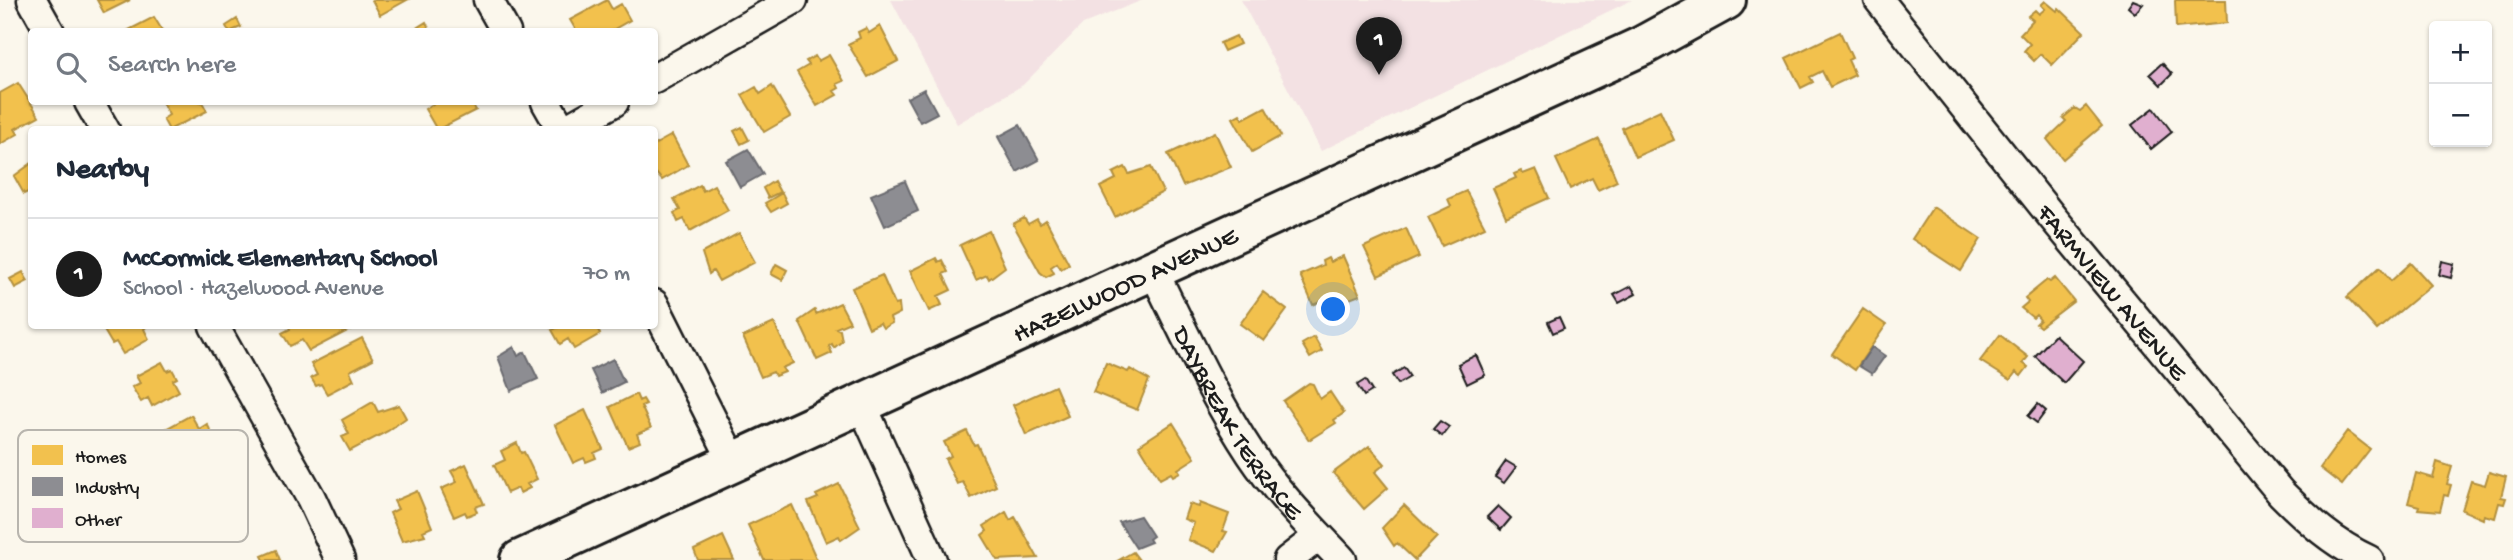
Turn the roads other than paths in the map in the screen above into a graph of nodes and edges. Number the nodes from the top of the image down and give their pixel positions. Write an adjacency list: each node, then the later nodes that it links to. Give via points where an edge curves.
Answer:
1 (32, 0): 6 (street)
2 (488, 0): 7 (street)
3 (793, 0): 8 (street)
4 (1726, 0): 15 (street, HAZELWOOD AVENUE, via 1642,46)
5 (1879, 0): 26 (street, FARMVIEW AVENUE, via 2281,493 2317,530)
6 (48, 28)
7 (504, 28)
8 (658, 77)
9 (91, 105): 12 (street)
10 (548, 105): 13 (street)
11 (609, 105): 14 (street)
12 (103, 126)
13 (561, 126)
14 (571, 126)
15 (1153, 270): 18 (street, HAZELWOOD AVENUE); 20 (street, DAYBREAK TERRACE, via 1234,426 1281,495)
16 (658, 312): 19 (street)
17 (216, 329): 21 (street, via 311,498)
18 (862, 405): 19 (street, HAZELWOOD AVENUE); 23 (street)
19 (734, 463): 22 (street, HAZELWOOD AVENUE)
20 (1319, 536): 24 (street); 25 (street, DAYBREAK TERRACE)
21 (340, 560)
22 (520, 560)
23 (932, 560)
24 (1289, 560)
25 (1342, 560)
26 (2369, 560)

